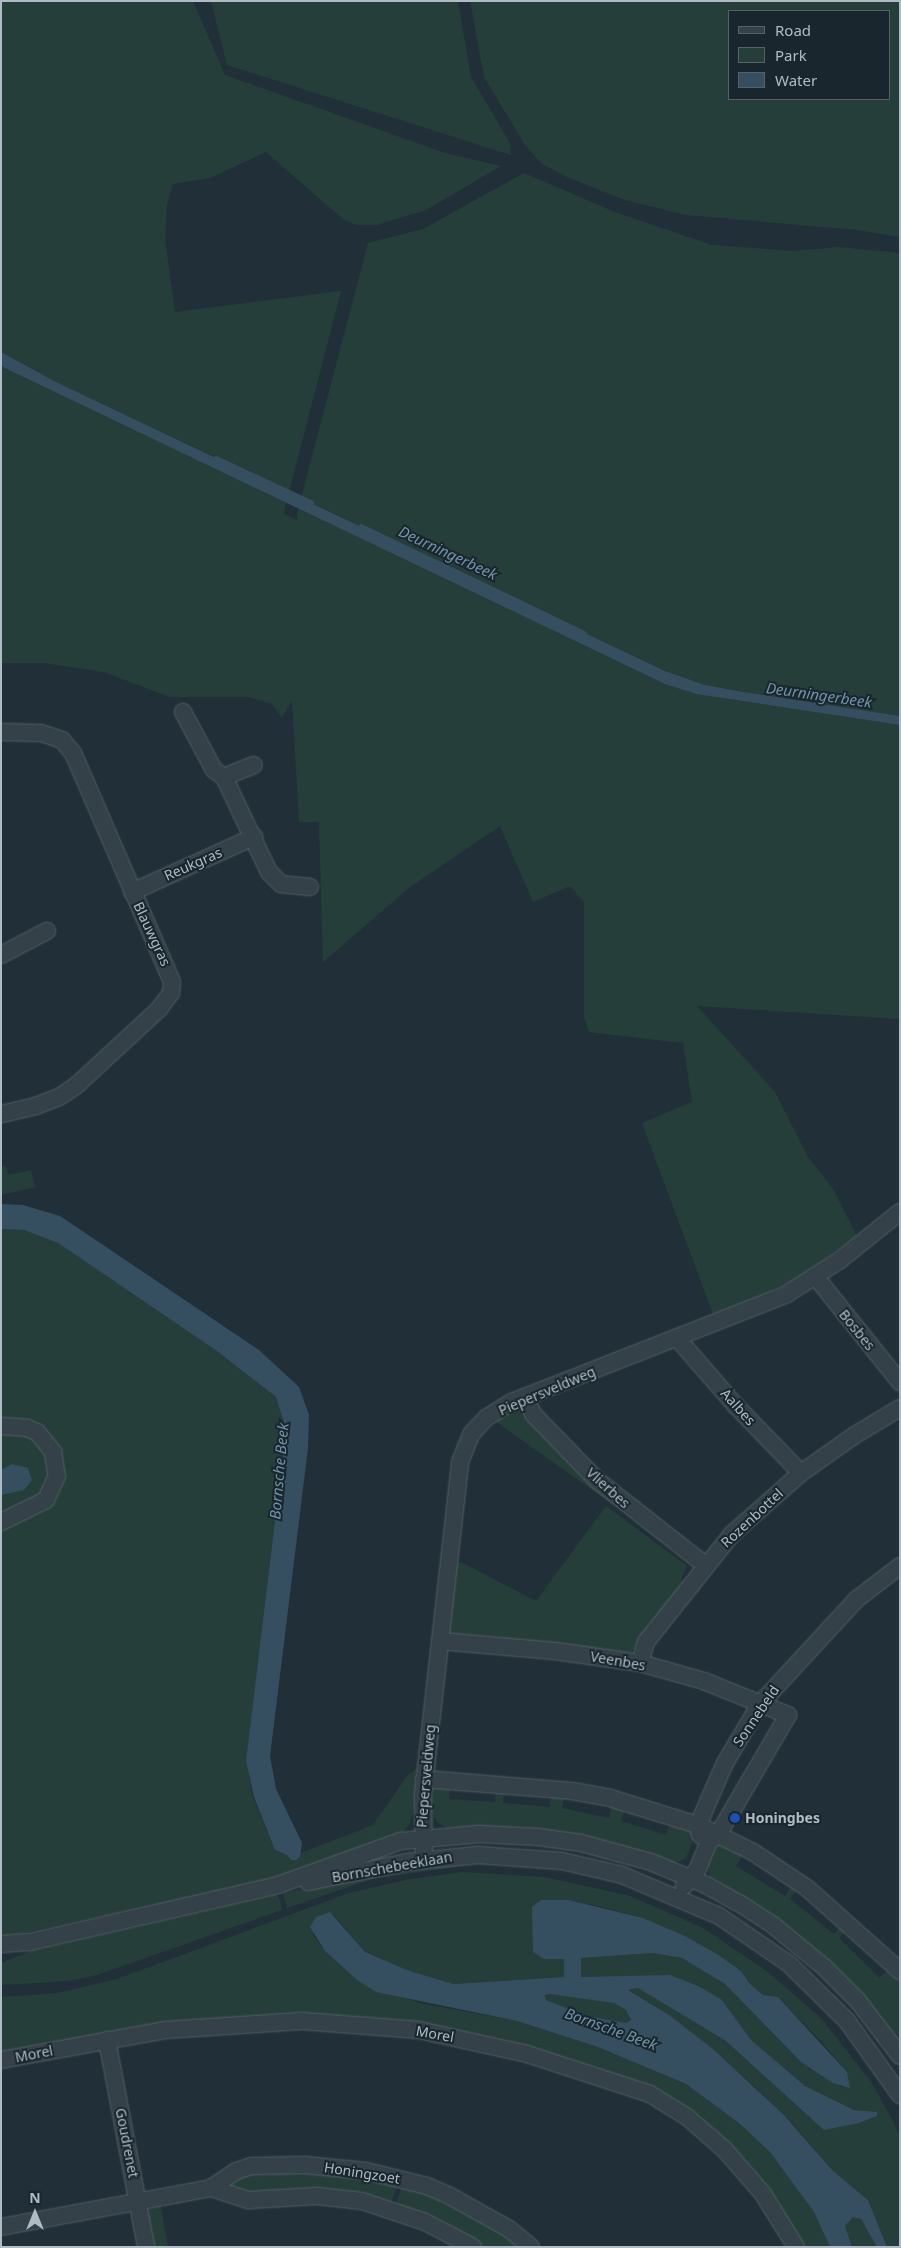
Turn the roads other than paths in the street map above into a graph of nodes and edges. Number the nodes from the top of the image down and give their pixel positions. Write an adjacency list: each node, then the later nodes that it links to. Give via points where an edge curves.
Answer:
1 (183, 712): 4 (street, via 214,770)
2 (1, 732): 7 (street, Blauwgras, via 41,733 62,740 73,753)
3 (254, 765): 4 (street)
4 (224, 777): 5 (street)
5 (254, 837): 6 (street, via 269,872 281,884); 7 (street, Reukgras)
6 (310, 887)
7 (132, 892): 10 (street, Blauwgras, via 169,968 171,993 144,1022 59,1097)
8 (47, 931): 9 (street)
9 (1, 955)
10 (1, 1114)
11 (900, 1212): 12 (street, Piepersveldweg)
12 (815, 1276): 13 (street, Piepersveldweg, via 778,1298); 14 (street, Bosbes)
13 (677, 1338): 15 (street, Piepersveldweg); 18 (street, Aalbes)
14 (900, 1382)
15 (524, 1397): 20 (street, Vlierbes, via 534,1415 598,1481); 22 (street, Piepersveldweg, via 486,1418 472,1433 463,1451)
16 (900, 1408): 18 (street, Rozenbottel, via 855,1434)
17 (1, 1426): 19 (street, via 37,1432 54,1452 57,1476 46,1500)
18 (801, 1474): 20 (street, Rozenbottel, via 732,1534)
19 (1, 1522)
20 (705, 1565): 23 (street, Rozenbottel, via 646,1642)
21 (900, 1566): 24 (street, Sonnebeld, via 856,1599)
22 (440, 1641): 23 (street, Veenbes); 26 (street, Piepersveldweg)
23 (640, 1663): 24 (street, Veenbes, via 704,1681)
24 (760, 1704): 25 (street, Veenbes); 27 (street, Sonnebeld, via 725,1763)
25 (788, 1715): 28 (street, Sonnebeld)
26 (424, 1779): 27 (street, via 572,1791 610,1798); 29 (street, Piepersveldweg)
27 (698, 1825): 28 (street); 31 (street, Sonnebeld, via 700,1836 687,1866)
28 (718, 1835): 31 (street, Sonnebeld, via 709,1841 697,1870); 37 (street, via 753,1852 807,1888)
29 (422, 1838): 30 (street, Piepersveldweg); 31 (street, Bornschebeeklaan, via 479,1834 581,1843 623,1853); 32 (street, Bornschebeeklaan, via 388,1844)
30 (424, 1860): 32 (street, Bornschebeeklaan); 33 (street, Bornschebeeklaan, via 478,1855 562,1861 622,1875)
31 (688, 1877): 33 (street, Sonnebeld); 39 (street, Bornschebeeklaan, via 739,1903 805,1950 858,2001)
32 (278, 1885): 34 (street, Bornschebeeklaan)
33 (679, 1898): 41 (street, Bornschebeeklaan, via 746,1933 795,1969 847,2021)
34 (30, 1942): 35 (street, Bornschebeeklaan); 36 (street, Bornschebeeklaan)
35 (1, 1944)
36 (1, 1956)
37 (900, 1971)
38 (107, 2040): 40 (street, Morel); 43 (street, Goudrenet); 48 (street, Morel, via 211,2024 302,2021 419,2030 527,2054 650,2094 687,2117 724,2149 764,2194)
39 (900, 2056)
40 (1, 2060)
41 (900, 2094)
42 (211, 2188): 43 (street, Honingzoet); 46 (street, Honingzoet, via 249,2200 317,2196 362,2202 424,2222); 47 (street, Honingzoet, via 236,2170 251,2166 304,2164 366,2171 427,2186 450,2196 509,2229)
43 (138, 2202): 44 (street, Honingzoet); 45 (street, Goudrenet)
44 (1, 2227)
45 (146, 2247)
46 (473, 2247)
47 (532, 2247)
48 (796, 2247)

